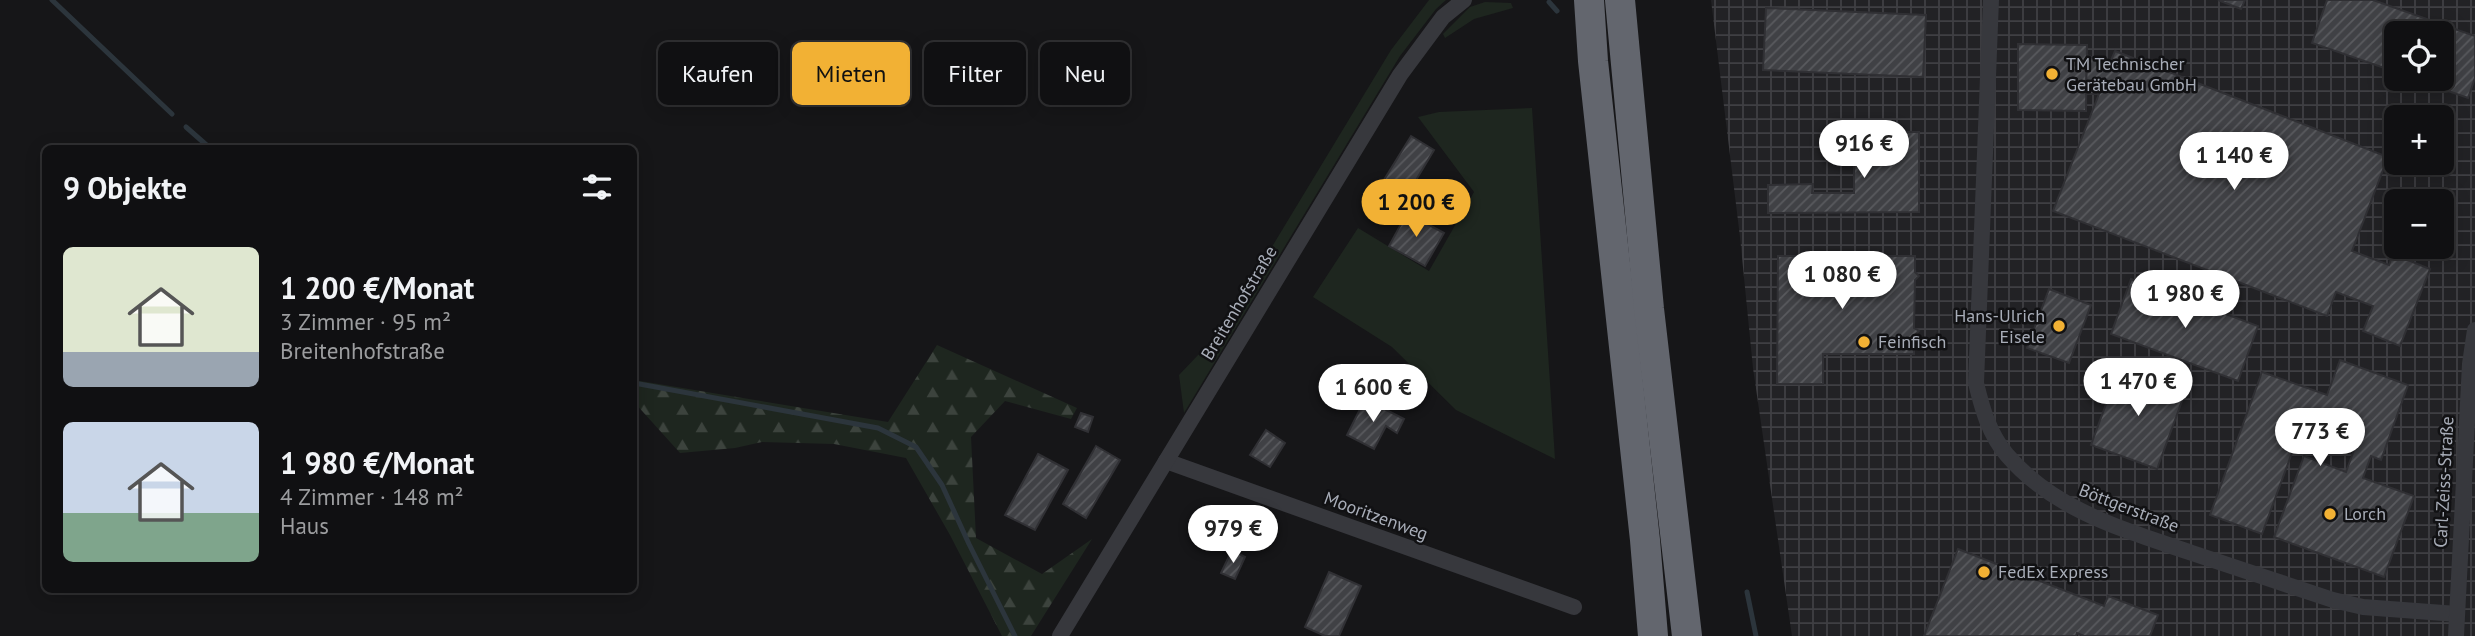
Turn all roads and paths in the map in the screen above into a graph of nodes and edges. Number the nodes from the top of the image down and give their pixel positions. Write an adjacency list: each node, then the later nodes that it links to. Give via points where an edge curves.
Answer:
1 (1464, 0): 6 (street, Breitenhofstraße, via 1443,17 1400,75)
2 (1589, 0): 10 (highway)
3 (1620, 0): 11 (highway, via 1649,309)
4 (1991, 0): 8 (street, Böttgerstraße, via 1976,383 1986,420 2006,454 2038,486 2100,521 2333,600 2363,607)
5 (2475, 330): 8 (street, Carl-Zeiss-Straße)
6 (1166, 461): 7 (street, Mooritzenweg); 9 (street, Breitenhofstraße)
7 (1574, 607)
8 (2456, 614): 12 (street, Carl-Zeiss-Straße)
9 (1060, 636)
10 (1653, 636)
11 (1687, 636)
12 (2456, 636)

